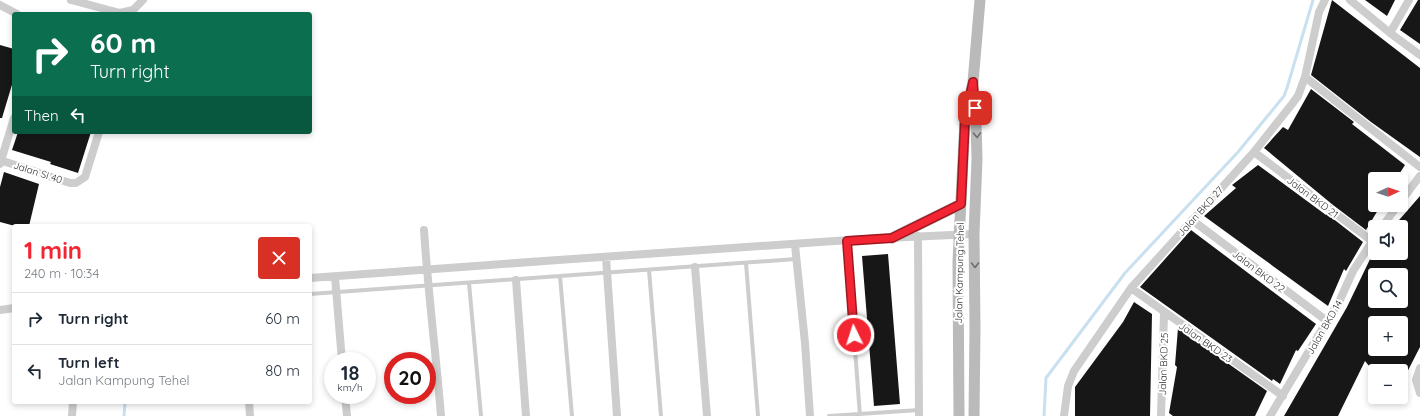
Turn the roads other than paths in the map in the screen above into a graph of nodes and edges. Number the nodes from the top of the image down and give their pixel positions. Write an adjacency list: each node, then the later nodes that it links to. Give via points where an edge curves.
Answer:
1 (71, 0): 9 (street)
2 (143, 0): 10 (street)
3 (980, 0): 14 (main road, Jalan Kampung Tehel)
4 (1325, 0): 13 (street, Jalan BKD 27, via 1319,12)
5 (1350, 0): 11 (street)
6 (1408, 0): 11 (street)
7 (0, 5): 8 (street)
8 (13, 12)
9 (116, 12)
10 (129, 12)
11 (1390, 33): 12 (street)
12 (1420, 55)
13 (1305, 77): 17 (street, Jalan BKD 27, via 1298,96); 19 (street)
14 (973, 82): 22 (main road, Jalan Kampung Tehel, via 965,119); 25 (main road, Jalan Kampung Tehel, one-way to 25, via 977,146)
15 (12, 124): 18 (street)
16 (98, 134): 18 (street, Jalan SI 40, via 85,177 76,183)
17 (1254, 152): 23 (street, Jalan BKD 27); 27 (street, Jalan BKD 21)
18 (0, 161)
19 (1420, 167)
20 (1420, 176): 21 (street)
21 (1408, 192)
22 (961, 204): 26 (main road, Jalan Kampung Tehel); 29 (main road)
23 (1192, 220): 46 (street, Jalan BKD 27); 52 (street, Jalan BKD 22)
24 (424, 230): 37 (street)
25 (974, 234): 26 (street); 78 (main road, Jalan Kampung Tehel, one-way to 78)
26 (959, 235): 28 (street); 54 (main road, Jalan Kampung Tehel)
27 (1368, 235)
28 (918, 236): 29 (street); 61 (street)
29 (892, 238): 30 (street)
30 (847, 241): 31 (street); 62 (lane)
31 (795, 245): 33 (street); 34 (street)
32 (1368, 248): 52 (street, Jalan BKD 14)
33 (606, 257): 37 (street); 39 (street)
34 (797, 259): 35 (lane); 74 (street)
35 (746, 263): 36 (lane); 73 (lane)
36 (695, 267): 38 (lane); 72 (street)
37 (426, 269): 41 (street); 45 (street)
38 (649, 270): 39 (lane); 71 (lane)
39 (606, 273): 40 (lane); 70 (street)
40 (560, 276): 43 (lane); 69 (lane)
41 (334, 277): 42 (street); 47 (street)
42 (312, 278)
43 (516, 280): 44 (lane); 68 (street)
44 (469, 283): 45 (lane); 67 (lane)
45 (428, 286): 47 (lane); 66 (street)
46 (1131, 288): 51 (street, Jalan BKD 23); 79 (street, Jalan BKD 27, via 1074,371 1068,386)
47 (335, 293): 48 (lane); 53 (street)
48 (312, 294)
49 (12, 308): 50 (street)
50 (0, 310)
51 (1164, 313): 57 (street, Jalan BKD 23); 80 (street, Jalan BKD 25)
52 (1327, 321): 57 (street, Jalan BKD 14)
53 (341, 352)
54 (958, 358): 76 (main road, Jalan Kampung Tehel); 77 (main road)
55 (1420, 368): 56 (street, via 1416,380)
56 (1420, 393)
57 (1282, 396): 81 (street, Jalan BKD 14)
58 (73, 404): 63 (street)
59 (249, 404): 64 (street)
60 (345, 404): 65 (street)
61 (919, 413): 62 (lane)
62 (860, 415): 75 (lane)
63 (72, 416)
64 (250, 416)
65 (346, 416)
66 (441, 416)
67 (481, 416)
68 (526, 416)
69 (572, 416)
70 (617, 416)
71 (661, 416)
72 (707, 416)
73 (758, 416)
74 (810, 416)
75 (829, 416)
76 (959, 416)
77 (965, 416)
78 (974, 416)
79 (1064, 416)
80 (1161, 416)
81 (1270, 416)

